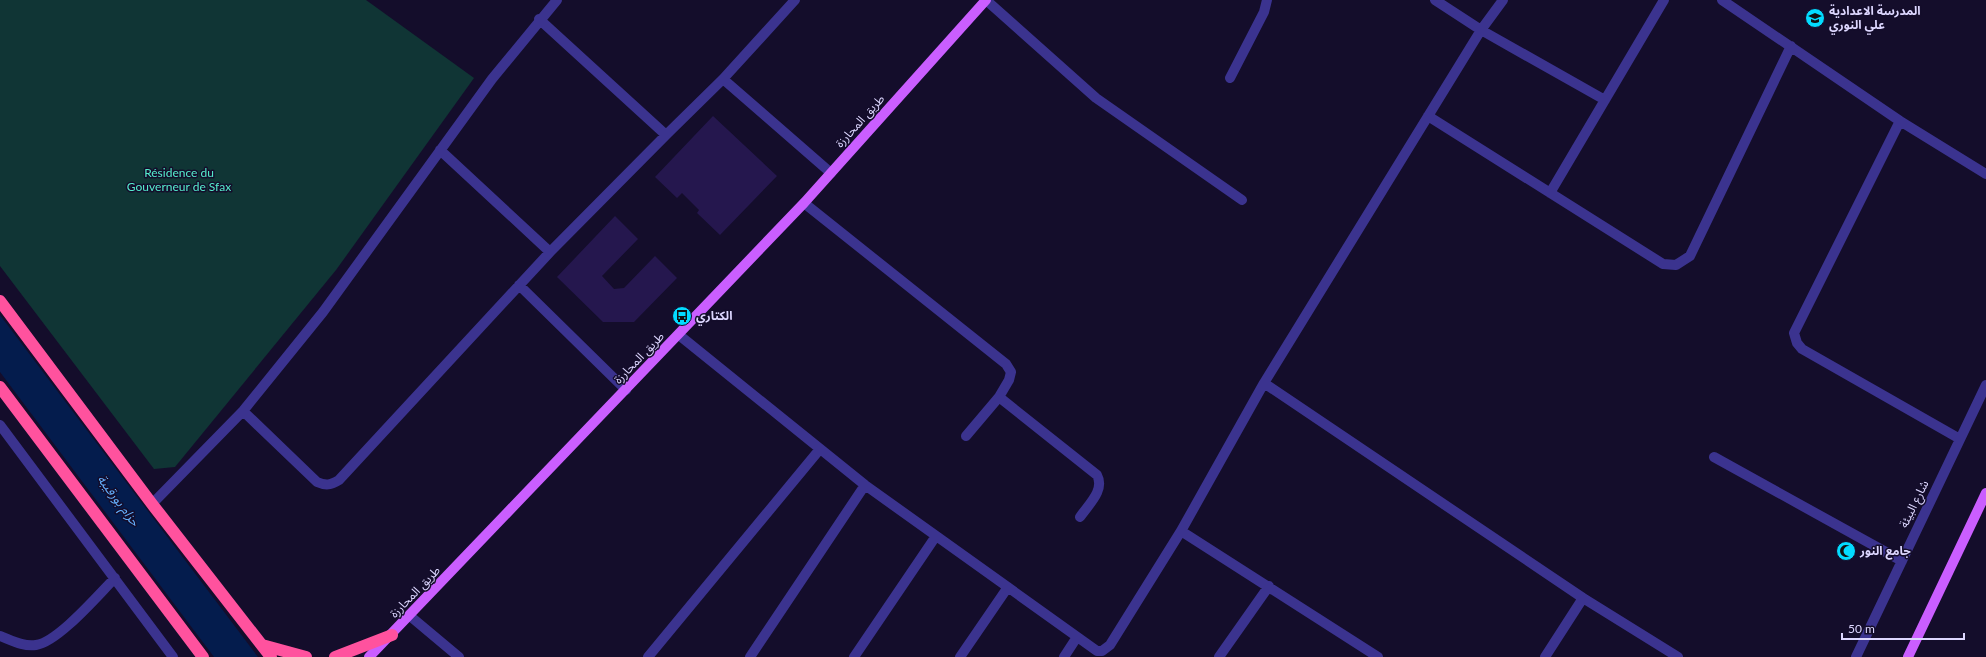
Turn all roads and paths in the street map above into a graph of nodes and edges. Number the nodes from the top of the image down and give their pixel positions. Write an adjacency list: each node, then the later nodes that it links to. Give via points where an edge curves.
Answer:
1 (557, 0): 9 (street)
2 (795, 0): 13 (street)
3 (986, 0): 19 (main road, طريق المحارزة); 22 (street, via 1096,98)
4 (1267, 0): 12 (street, via 1264,12)
5 (1435, 0): 10 (street)
6 (1503, 0): 10 (street)
7 (1664, 0): 14 (street)
8 (1722, 0): 11 (street)
9 (539, 19): 17 (street); 18 (street)
10 (1481, 30): 14 (street); 15 (street)
11 (1791, 46): 16 (street); 21 (street, via 1690,256 1676,265 1663,264)
12 (1230, 78)
13 (723, 79): 17 (street); 19 (street)
14 (1605, 100): 21 (street)
15 (1428, 116): 21 (street); 28 (street)
16 (1900, 121): 20 (street); 36 (street, via 1794,333 1797,343 1802,348)
17 (666, 134): 24 (street)
18 (440, 150): 24 (street); 33 (street, via 342,288)
19 (831, 173): 23 (main road, طريق المحارزة)
20 (1986, 174)
21 (1550, 193)
22 (1242, 200)
23 (804, 203): 27 (main road, طريق المحارزة); 32 (street, via 1006,364 1010,372 1009,380)
24 (550, 252): 25 (street)
25 (519, 285): 31 (street); 33 (street, via 334,483 329,485 317,482)
26 (0, 300): 41 (highway)
27 (679, 335): 31 (main road, طريق المحارزة); 37 (street)
28 (1264, 383): 43 (street); 49 (street)
29 (1986, 385): 36 (street, شارع البيئة)
30 (0, 387): 56 (highway)
31 (626, 390): 50 (main road, طريق المحارزة)
32 (999, 397): 35 (street); 42 (street, via 1097,475 1101,482 1099,489)
33 (242, 412): 41 (street)
34 (0, 425): 46 (street)
35 (966, 436)
36 (1960, 440): 45 (street, شارع البيئة)
37 (820, 449): 39 (street); 62 (street)
38 (1714, 457): 45 (street)
39 (865, 485): 44 (street); 63 (street)
40 (1986, 493): 72 (main road)
41 (152, 504): 54 (highway)
42 (1080, 517)
43 (1181, 531): 47 (street); 53 (street, via 1106,649 1097,651)
44 (936, 536): 48 (street); 64 (street)
45 (1902, 561): 71 (street, شارع البيئة)
46 (115, 578): 52 (street, via 58,633 44,643 27,645); 55 (street)
47 (1269, 586): 67 (street); 68 (street)
48 (1008, 587): 53 (street); 65 (street)
49 (1584, 598): 69 (street); 70 (street)
50 (410, 616): 51 (main road, طريق المحارزة); 61 (street)
51 (392, 634): 59 (highway); 60 (main road, طريق المحارزة)
52 (0, 636)
53 (1077, 637): 66 (street)
54 (262, 645): 57 (highway); 58 (highway)
55 (173, 657)
56 (203, 657)
57 (271, 657)
58 (306, 657)
59 (335, 657)
60 (369, 657)
61 (459, 657)
62 (648, 657)
63 (750, 657)
64 (854, 657)
65 (960, 657)
66 (1064, 657)
67 (1219, 657)
68 (1378, 657)
69 (1545, 657)
70 (1678, 657)
71 (1856, 657)
72 (1908, 657)

